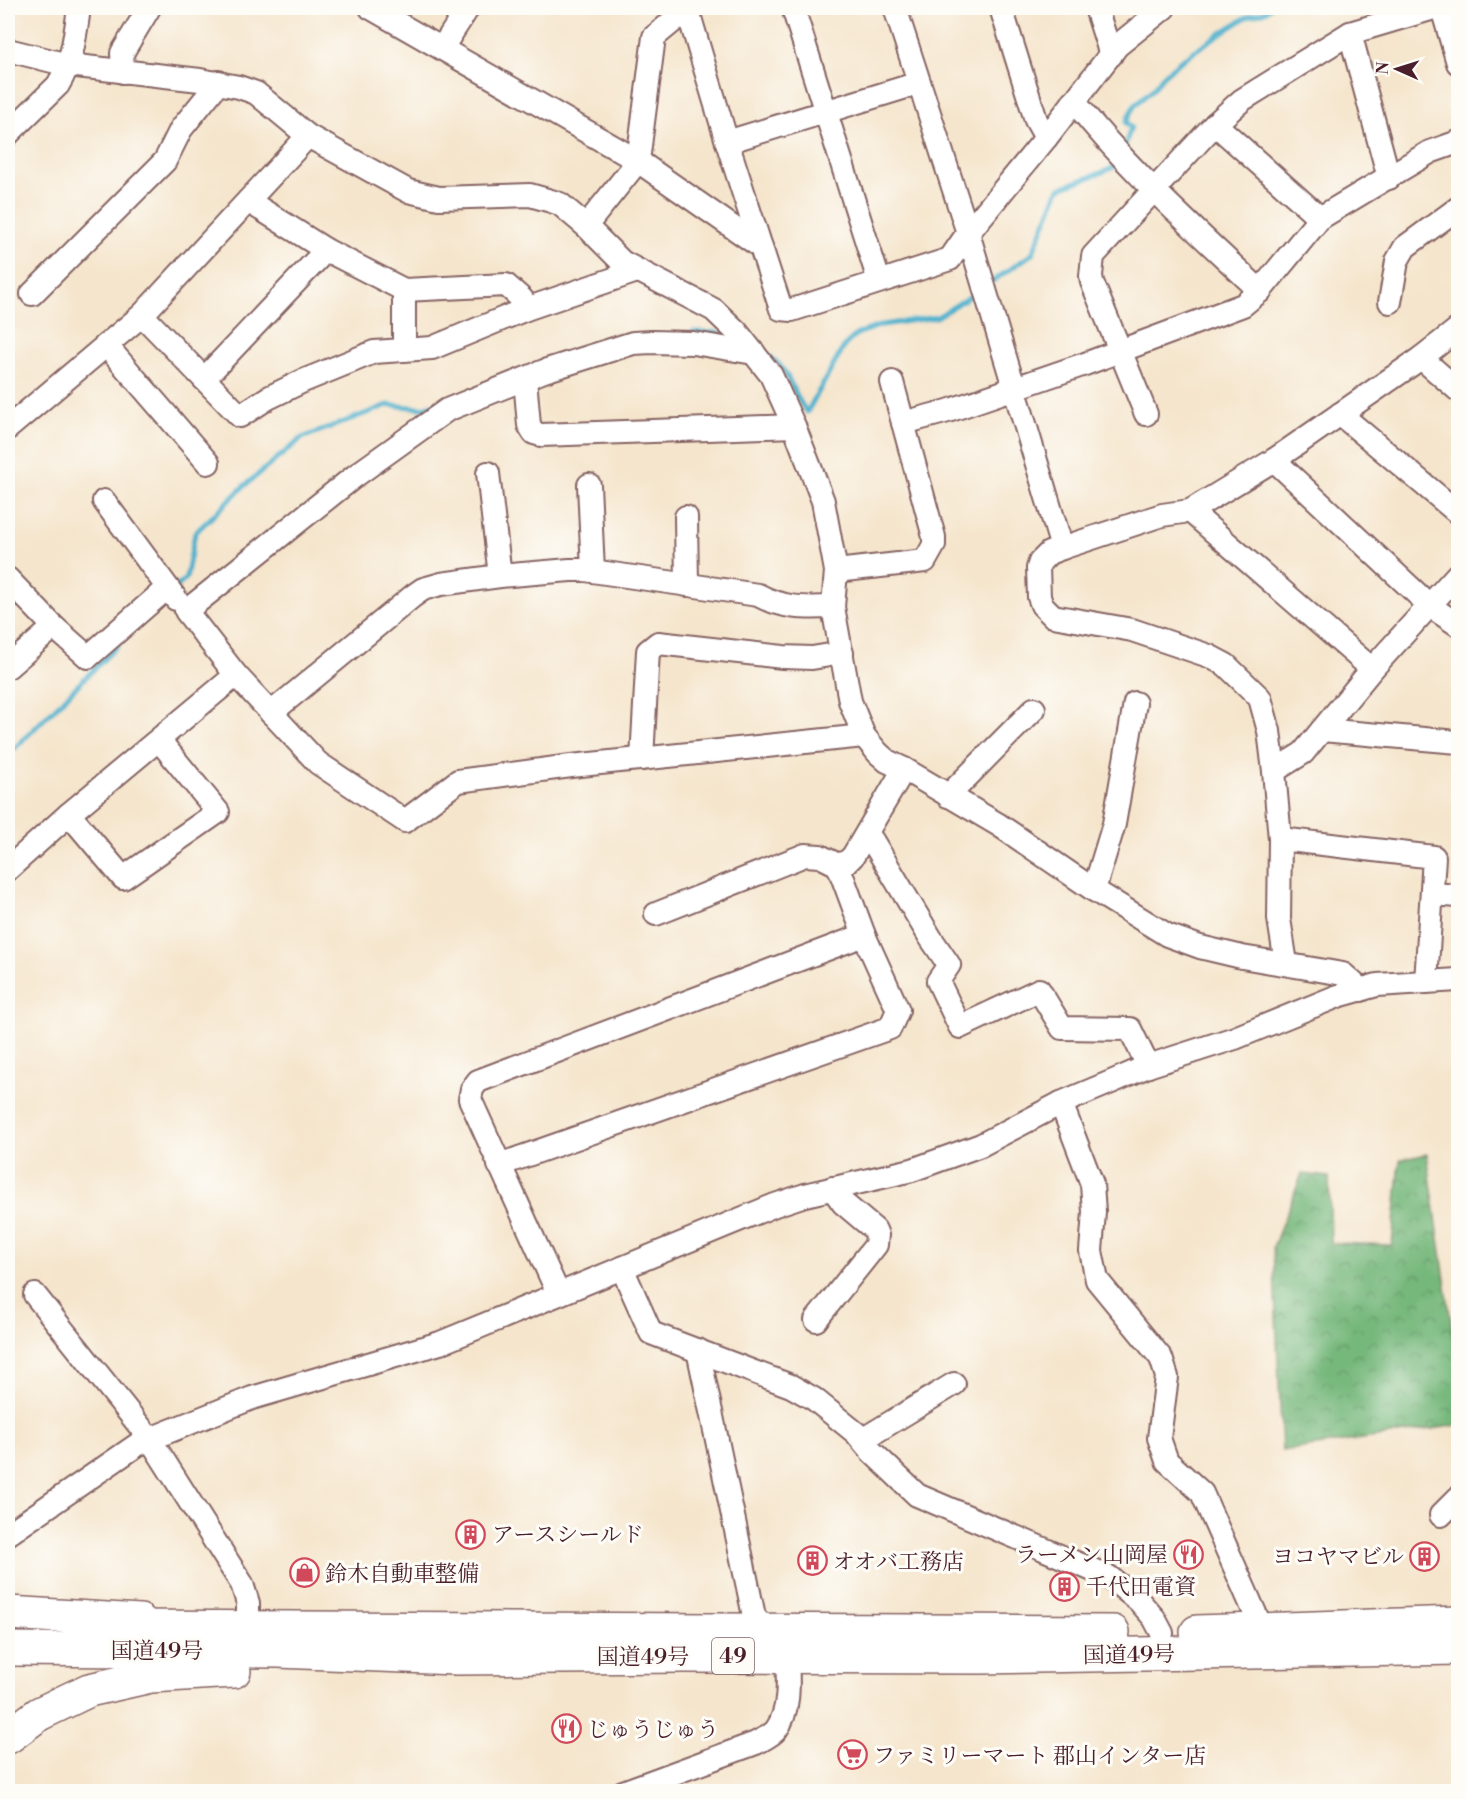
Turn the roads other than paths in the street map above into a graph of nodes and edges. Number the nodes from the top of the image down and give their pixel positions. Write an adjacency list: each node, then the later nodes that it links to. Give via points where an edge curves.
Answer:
1 (79, 8): 18 (street)
2 (149, 8): 19 (street, via 122,53)
3 (371, 8): 14 (street)
4 (468, 8): 14 (street)
5 (688, 8): 28 (street); 30 (street, via 654,37)
6 (793, 8): 23 (street)
7 (895, 8): 21 (street)
8 (1001, 8): 27 (street, via 1036,120)
9 (1096, 8): 16 (street)
10 (1164, 8): 16 (street)
11 (1434, 8): 13 (street)
12 (1442, 8): 17 (street)
13 (1350, 33): 24 (street, via 1242,100); 31 (street)
14 (442, 48): 30 (street)
15 (8, 50): 18 (street)
16 (1111, 55): 22 (street)
17 (1458, 63)
18 (68, 65): 19 (street); 25 (street, via 58,85)
19 (123, 72): 20 (street)
20 (219, 82): 26 (street, via 256,93); 44 (street, via 181,129 165,161)
21 (919, 83): 23 (street); 37 (street)
22 (1074, 101): 27 (street); 32 (street)
23 (825, 111): 28 (street); 41 (street)
24 (1215, 123): 32 (street); 35 (street)
25 (8, 134)
26 (308, 136): 33 (street); 36 (street, via 408,191 439,198 542,197 560,204)
27 (1046, 138): 37 (street)
28 (727, 142): 38 (street)
29 (1458, 142): 31 (street, via 1430,152)
30 (638, 161): 36 (street); 38 (street)
31 (1389, 178): 35 (street)
32 (1153, 190): 43 (street); 51 (street, via 1093,256 1092,282)
33 (248, 201): 39 (street); 47 (street)
34 (1458, 208): 45 (street, via 1405,247 1397,261)
35 (1320, 218): 43 (street)
36 (586, 225): 40 (street, via 622,262)
37 (968, 233): 41 (street, via 950,259); 57 (street)
38 (761, 247): 41 (street, via 781,309 792,310)
39 (326, 250): 42 (street); 54 (street)
40 (637, 271): 46 (street); 52 (street, via 714,310)
41 (879, 281)
42 (404, 290): 46 (street, via 506,285 522,299); 50 (street)
43 (1260, 291): 51 (street, via 1243,305)
44 (32, 294)
45 (1390, 302)
46 (526, 309): 50 (street, via 432,348)
47 (142, 315): 49 (street); 54 (street)
48 (1458, 329): 53 (street)
49 (106, 345): 63 (street); 65 (street)
50 (404, 350): 54 (street, via 374,352 303,381 240,416)
51 (1121, 351): 57 (street); 59 (street)
52 (754, 353): 55 (street, via 693,343 633,344); 62 (street, via 771,375)
53 (1421, 358): 58 (street); 60 (street)
54 (204, 379)
55 (525, 379): 62 (street, via 529,425 541,435); 82 (street, via 447,410 355,476)
56 (891, 382): 61 (street)
57 (1015, 387): 61 (street); 72 (street)
58 (1458, 390)
59 (1146, 414)
60 (1340, 414): 64 (street); 70 (street)
61 (903, 423): 74 (street, via 934,545 925,561)
62 (794, 426): 74 (street, via 823,501)
63 (8, 428)
64 (1274, 460): 69 (street); 80 (street)
65 (208, 463)
66 (488, 473): 76 (street)
67 (589, 485): 73 (street)
68 (104, 501): 79 (street)
69 (1190, 511): 72 (street, via 1162,515); 87 (street)
70 (1458, 513)
71 (686, 518): 78 (street)
72 (1062, 548): 98 (street, via 1049,553 1038,568 1039,597 1048,612 1061,618 1132,630 1226,665 1260,698)
73 (592, 571): 76 (street); 78 (street)
74 (836, 571): 81 (street)
75 (1458, 574): 80 (street)
76 (500, 576): 91 (street, via 423,590)
77 (8, 579): 84 (street)
78 (687, 585): 81 (street, via 758,595 793,607)
79 (167, 588): 82 (street); 84 (street, via 88,657)
80 (1430, 606): 83 (street); 87 (street)
81 (833, 607): 85 (street)
82 (186, 611): 88 (street)
83 (1458, 625)
84 (54, 627): 86 (street)
85 (842, 654): 93 (street, via 850,701); 96 (street, via 793,657 658,643 652,646 648,651)
86 (8, 667)
87 (1372, 669): 92 (street)
88 (236, 675): 91 (street); 94 (street)
89 (1135, 703): 105 (street, via 1113,824)
90 (1034, 709): 99 (street)
91 (271, 713): 96 (street, via 318,763 405,821 458,782)
92 (1322, 730): 95 (street); 98 (street, via 1303,753)
93 (864, 736): 96 (street); 97 (street, via 887,761)
94 (159, 740): 100 (street); 100 (street, via 218,812 123,878)
95 (1458, 742)
96 (642, 759)
97 (904, 769): 99 (street); 101 (street)
98 (1274, 771): 102 (street)
99 (948, 796): 105 (street, via 999,825)
100 (69, 814): 104 (street)
101 (867, 834): 103 (street, via 853,856); 114 (street, via 949,964 939,981 960,1027 1039,990 1062,1028 1130,1029)
102 (1280, 839): 106 (street, via 1434,857); 110 (street, via 1279,919)
103 (838, 865): 108 (street, via 820,856 805,855); 109 (street)
104 (8, 869)
105 (1094, 890): 110 (street, via 1167,935 1242,957)
106 (1431, 894): 107 (street); 112 (street)
107 (1458, 896)
108 (656, 914)
109 (864, 935): 116 (street, via 478,1081 470,1099); 116 (street, via 898,1010 890,1028)
110 (1286, 963): 113 (street, via 1343,974)
111 (1458, 980): 112 (street)
112 (1426, 982): 113 (street, via 1377,985)
113 (1361, 990): 114 (street)
114 (1148, 1066): 115 (street)
115 (1061, 1103): 117 (street, via 970,1149 912,1170); 133 (street, via 1092,1184 1090,1251 1097,1280 1161,1358 1167,1377 1159,1438 1167,1461 1202,1493)
116 (499, 1165): 119 (street)
117 (832, 1188): 118 (street, via 775,1205); 121 (street, via 874,1230 876,1245)
118 (622, 1268): 119 (street); 122 (street, via 651,1333)
119 (558, 1293): 124 (street, via 440,1343 252,1398)
120 (35, 1295): 124 (street)
121 (816, 1320)
122 (698, 1350): 125 (street, via 791,1386 827,1409); 134 (street, via 754,1616)
123 (954, 1384): 125 (street)
124 (150, 1439): 128 (street); 132 (street, via 242,1584 248,1603)
125 (862, 1440): 135 (street, via 917,1495 1109,1577 1139,1601)
126 (1458, 1498): 127 (street)
127 (1441, 1515)
128 (8, 1534)
129 (8, 1613): 132 (highway)
130 (1458, 1623): 133 (highway, 国道49号 / 49)
131 (8, 1626): 132 (highway, 国道49号 / 49)
132 (248, 1627): 134 (highway, 国道49号 / 49)
133 (1262, 1629): 135 (highway, 国道49号 / 49)
134 (766, 1632): 135 (highway, 国道49号 / 49); 138 (street)
135 (1162, 1634)
136 (1458, 1648): 138 (highway, 国道49号 / 49, via 981,1657)
137 (8, 1649): 139 (highway, 国道49号 / 49, via 278,1651)
138 (787, 1656): 139 (highway, 国道49号 / 49); 141 (street, via 786,1703 774,1732 756,1743)
139 (454, 1658): 140 (highway, via 151,1676 89,1690 39,1714)
140 (8, 1737)
141 (623, 1791)

